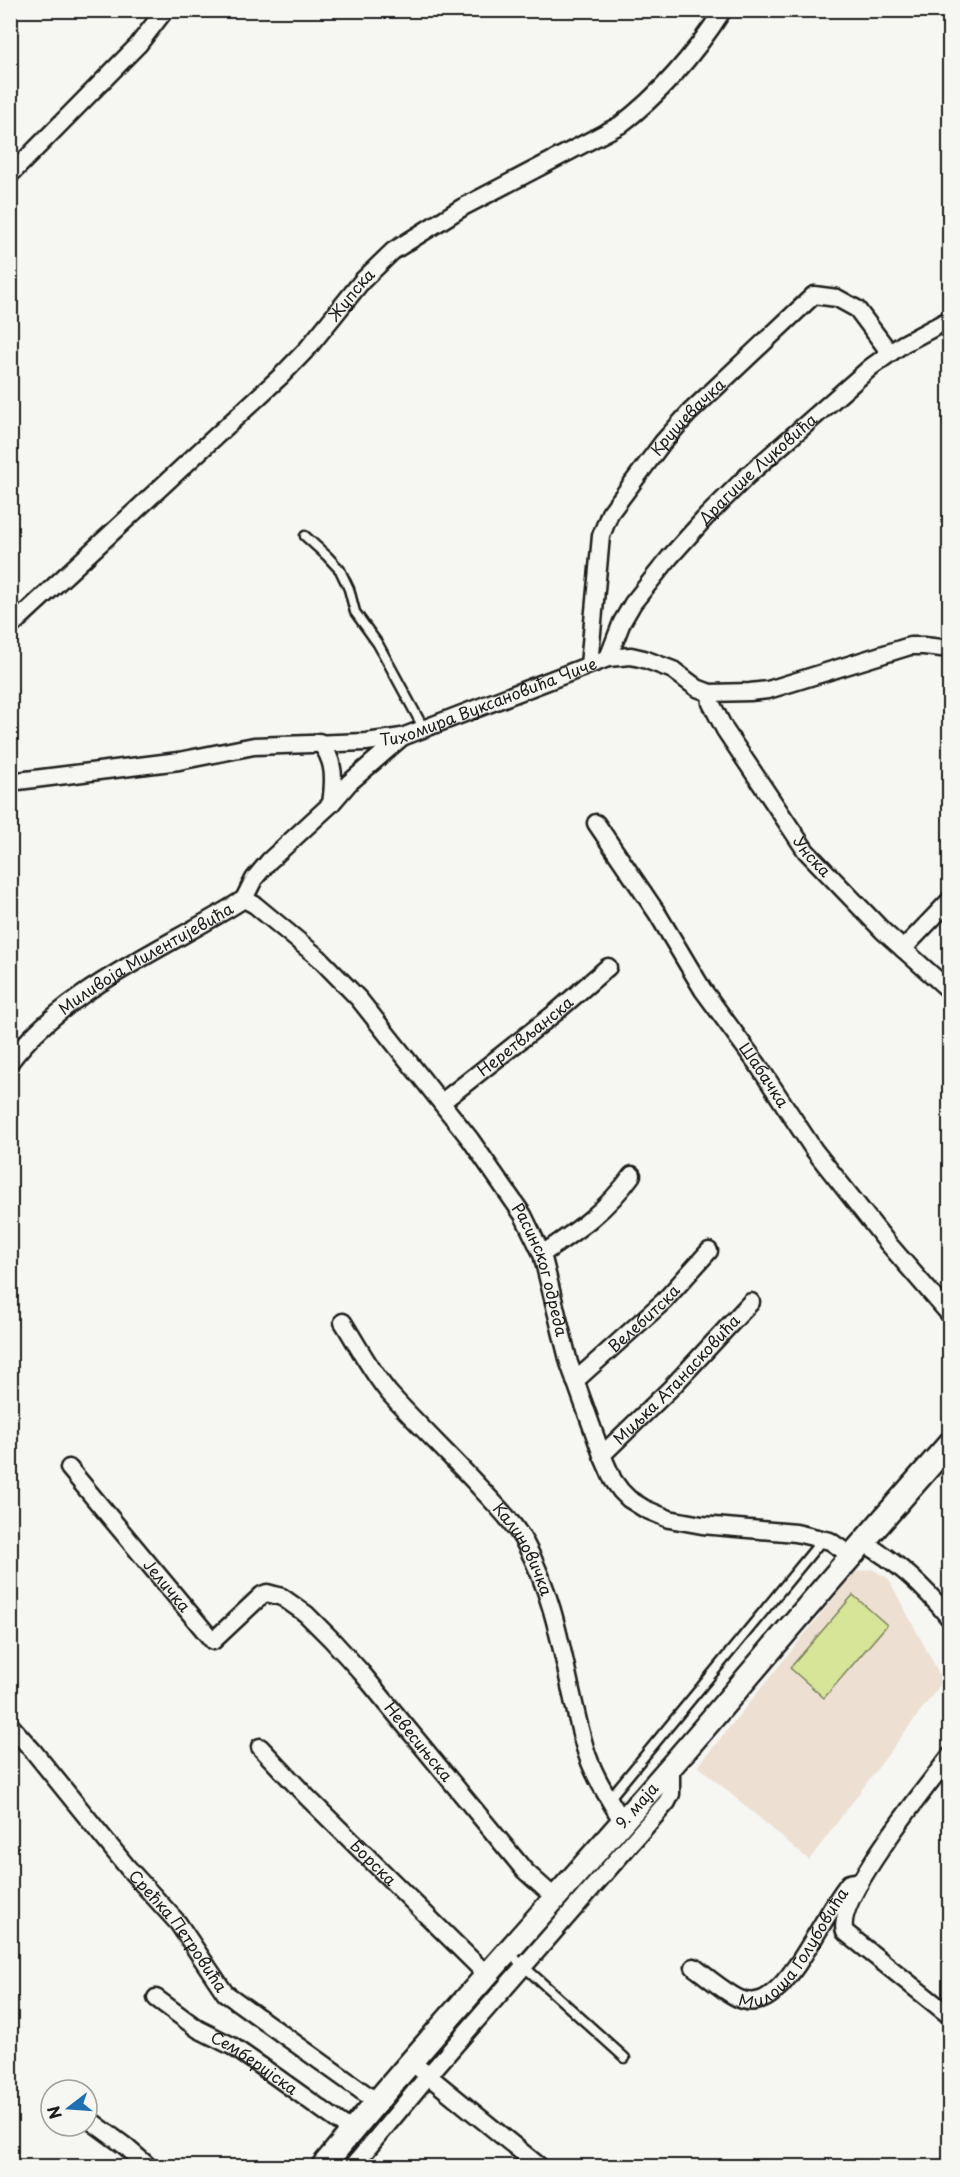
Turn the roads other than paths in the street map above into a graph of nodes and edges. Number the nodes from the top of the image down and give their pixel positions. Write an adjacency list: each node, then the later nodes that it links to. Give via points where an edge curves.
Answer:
1 (165, 10): 3 (street, via 138,45)
2 (723, 10): 7 (street, Жупска, via 674,77 620,126 463,207 388,256 281,376)
3 (10, 175)
4 (950, 319): 5 (street, Драгише Луковића)
5 (890, 353): 9 (street, Драгише Луковића, via 747,476 706,517 633,603); 10 (street, Крушевачка, via 857,309 837,298 814,295 689,413 620,498 604,524)
6 (304, 536): 12 (lane, via 340,570 355,612 383,653)
7 (10, 627)
8 (950, 648): 11 (street, via 910,646 768,690)
9 (608, 658): 10 (street, Тихомира Вуксановића Чиче); 11 (street, Тихомира Вуксановића Чиче, via 644,659 673,670)
10 (589, 665): 12 (street, Тихомира Вуксановића Чиче)
11 (710, 693): 20 (street, Унска, via 725,730 794,835 815,862)
12 (424, 729): 13 (street, Тихомира Вуксановића Чиче)
13 (402, 737): 14 (street, Тихомира Вуксановића Чиче); 16 (street, Миливоја Милентијевића)
14 (319, 742): 15 (street, Тихомира Вуксановића Чиче, via 254,746 178,761); 16 (street, via 328,751 332,765)
15 (10, 782)
16 (331, 804): 18 (street, Миливоја Милентијевића, via 269,861)
17 (596, 823): 29 (street, Шабачка, via 814,1150)
18 (244, 899): 23 (street, Миливоја Милентијевића, via 57,1014); 24 (street, Расинског одреда, via 342,980)
19 (950, 900): 20 (street)
20 (903, 949): 22 (street, Унска)
21 (608, 967): 24 (street, Неретвљанска)
22 (950, 991)
23 (10, 1062)
24 (442, 1102): 27 (street, Расинског одреда, via 523,1215)
25 (632, 1175): 27 (street, via 600,1213)
26 (709, 1251): 31 (street, Велебитска, via 664,1301)
27 (542, 1254): 31 (street, Расинског одреда)
28 (751, 1302): 33 (street, Миљка Атанасковића)
29 (950, 1315)
30 (343, 1322): 43 (street, Калиновичка, via 381,1383 500,1509 524,1541 555,1620 585,1748)
31 (575, 1381): 33 (street, Расинског одреда)
32 (950, 1443): 36 (main road, 9. маја)
33 (602, 1455): 35 (street, Расинског одреда, via 613,1480 629,1499 669,1519 781,1530)
34 (69, 1468): 37 (street, Јеличка, via 213,1641 262,1595)
35 (823, 1539): 36 (street, Расинског одреда); 43 (lane)
36 (856, 1549): 38 (street, Расинског одреда, via 879,1551 912,1578); 42 (main road, 9. маја)
37 (274, 1594): 46 (street, Невесињска, via 306,1614 361,1672 525,1871)
38 (950, 1619)
39 (10, 1725): 54 (street, Срећка Петровића, via 178,1923 225,1993)
40 (260, 1747): 49 (street, Борска)
41 (950, 1756): 45 (street, Милоша Голубовића, via 879,1851)
42 (671, 1765): 44 (main road, 9. маја); 47 (street, via 671,1794 667,1802)
43 (609, 1799): 44 (street, Калиновичка)
44 (622, 1821): 46 (main road, 9. маја)
45 (860, 1883): 48 (street, Милоша Голубовића, via 849,1883 789,1976 769,1996 753,2002 742,2000); 51 (street, Милоша Голубовића, via 843,1923 845,1932)
46 (555, 1898): 47 (main road, 9. маја)
47 (516, 1959): 49 (main road, 9. маја); 52 (lane); 53 (street)
48 (694, 1967)
49 (488, 1976): 53 (main road, 9. маја)
50 (156, 1998): 56 (street, Семберијска)
51 (950, 2016)
52 (625, 2058)
53 (420, 2069): 54 (main road, 9. маја); 59 (street); 60 (street)
54 (377, 2102): 56 (main road, 9. маја)
55 (99, 2127): 57 (street)
56 (352, 2131): 58 (main road, 9. маја)
57 (148, 2166)
58 (323, 2166)
59 (353, 2166)
60 (538, 2166)

